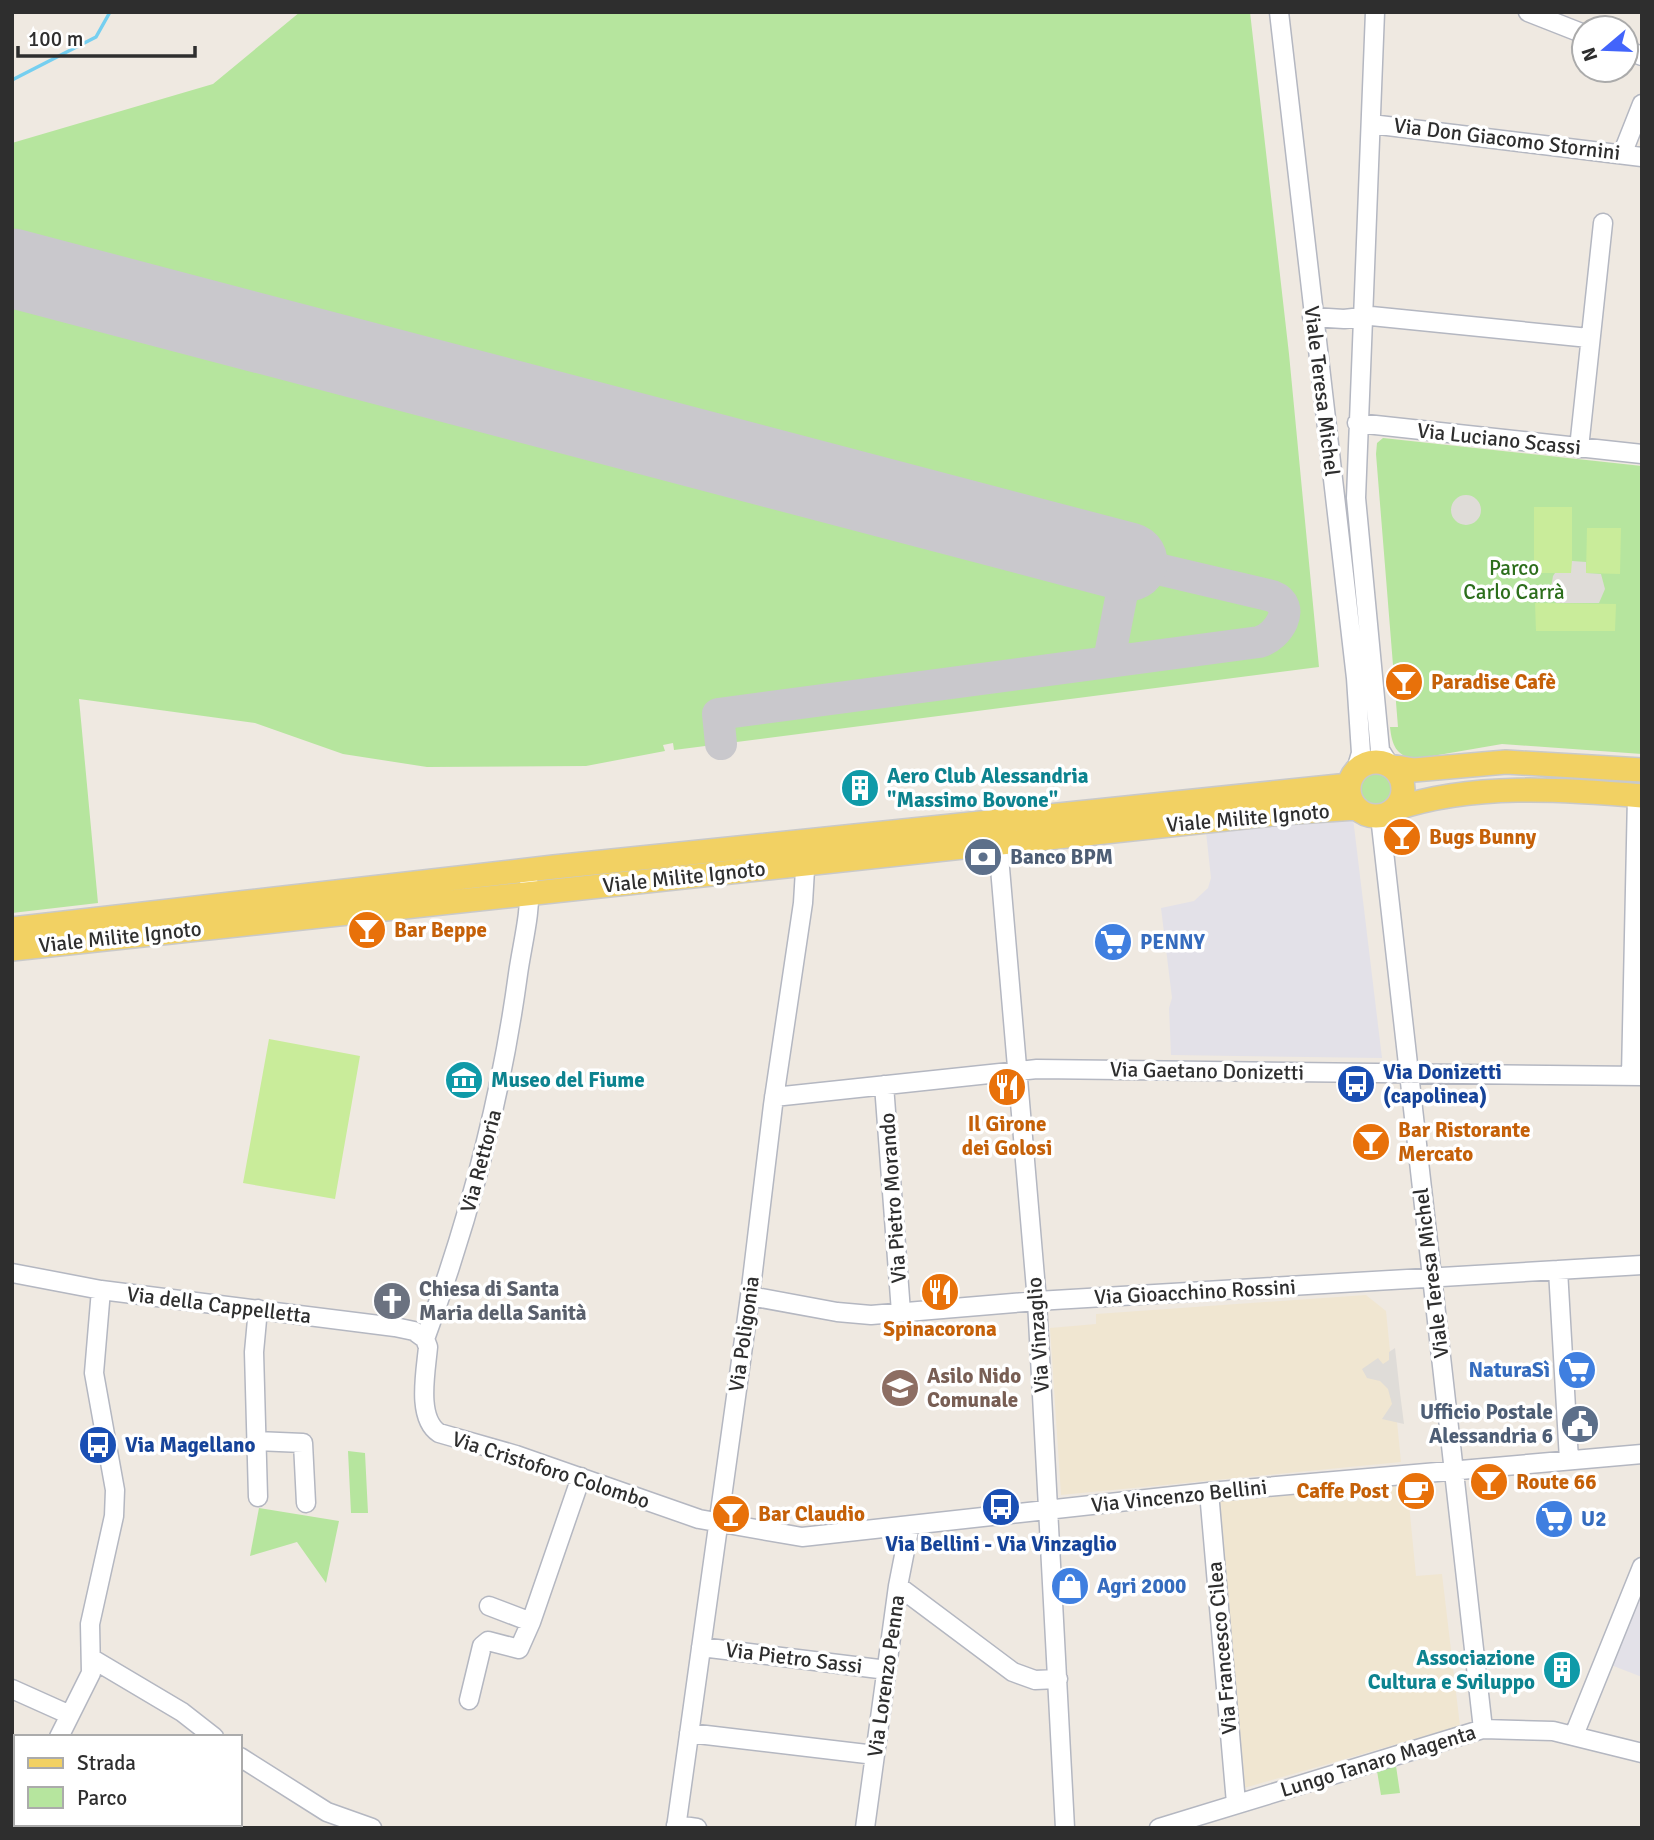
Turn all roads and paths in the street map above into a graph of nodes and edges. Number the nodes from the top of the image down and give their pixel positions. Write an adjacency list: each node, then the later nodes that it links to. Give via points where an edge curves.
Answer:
1 (1279, 12): 10 (street, Viale Teresa Michel)
2 (1375, 12): 6 (street, Viale Teresa Michel)
3 (1528, 12): 4 (street)
4 (1570, 28)
5 (1642, 104): 7 (street)
6 (1371, 124): 7 (street, Via Don Giacomo Stornini); 11 (street, Viale Teresa Michel)
7 (1623, 152): 8 (street, Via Don Giacomo Stornini)
8 (1642, 157)
9 (1603, 223): 12 (street)
10 (1312, 317): 11 (street); 18 (street, Viale Teresa Michel, via 1356,678 1361,753)
11 (1362, 317): 12 (street); 13 (street, Viale Teresa Michel)
12 (1589, 338): 14 (street)
13 (1357, 423): 14 (street, Via Luciano Scassi); 16 (street, Viale Teresa Michel, via 1356,498 1380,750)
14 (1579, 447): 15 (street, Via Luciano Scassi)
15 (1642, 454)
16 (1390, 766): 17 (main road, via 1414,770 1506,762); 18 (main road, via 1373,762); 21 (main road, via 1399,774 1403,788 1401,799)
17 (1642, 770)
18 (1352, 777): 20 (main road, via 1349,796); 22 (main road, Viale Milite Ignoto)
19 (1639, 796): 21 (main road, via 1579,790 1508,792 1425,799); 32 (street)
20 (1356, 808): 21 (main road, via 1367,815); 24 (main road, Viale Milite Ignoto)
21 (1387, 813): 31 (street, Viale Teresa Michel)
22 (996, 820): 23 (main road, Viale Milite Ignoto); 24 (street, Via Vinzaglio)
23 (804, 840): 25 (street, Via Poligonia); 26 (main road, Viale Milite Ignoto)
24 (998, 844): 25 (main road, Viale Milite Ignoto); 30 (street, Via Vinzaglio)
25 (808, 864): 27 (main road, Viale Milite Ignoto); 34 (street, Via Poligonia)
26 (527, 870): 27 (street, Via Rettoria); 28 (main road, Viale Milite Ignoto)
27 (529, 893): 29 (main road, Viale Milite Ignoto); 44 (street, Via Rettoria, via 496,1105 458,1248)
28 (12, 929)
29 (12, 949)
30 (1017, 1071): 31 (street, Via Gaetano Donizetti); 33 (street, Via Gaetano Donizetti); 41 (street, Via Vinzaglio)
31 (1407, 1074): 32 (street, Via Gaetano Donizetti); 38 (street, Viale Teresa Michel)
32 (1636, 1076)
33 (884, 1085): 34 (street, Via Gaetano Donizetti); 43 (street, Via Pietro Morando)
34 (774, 1097): 40 (street, Via Poligonia)
35 (1642, 1265): 36 (street, Via Gioacchino Rossini)
36 (1558, 1270): 38 (street, Via Gioacchino Rossini); 47 (street)
37 (12, 1273): 39 (street, Via della Cappelletta)
38 (1432, 1279): 41 (street, Via Gioacchino Rossini); 48 (street, Viale Teresa Michel)
39 (101, 1290): 42 (street, Via della Cappelletta); 61 (street, via 94,1374 115,1500 90,1624)
40 (750, 1296): 43 (street, Via Gioacchino Rossini, via 837,1312); 54 (street, Via Poligonia)
41 (1037, 1301): 43 (street, Via Gioacchino Rossini); 53 (street, Via Vinzaglio)
42 (258, 1310): 44 (street, Via della Cappelletta, via 395,1327); 45 (street)
43 (901, 1312)
44 (425, 1339): 49 (street, Via Cristoforo Colombo, via 427,1415 435,1431)
45 (256, 1441): 51 (street); 52 (street, via 303,1443)
46 (1642, 1454): 47 (street, Via Vincenzo Bellini)
47 (1569, 1460): 48 (street, Via Vincenzo Bellini)
48 (1453, 1471): 50 (street, Via Vincenzo Bellini); 67 (street, Viale Teresa Michel)
49 (581, 1477): 54 (street, Via Cristoforo Colombo); 59 (street)
50 (1209, 1492): 53 (street, Via Vincenzo Bellini); 75 (street, Via Francesco Cilea)
51 (258, 1497)
52 (306, 1503)
53 (1049, 1510): 55 (street, Via Vincenzo Bellini); 63 (street, Via Vinzaglio)
54 (718, 1523): 55 (street, Via Vincenzo Bellini, via 802,1537); 60 (street, Via Poligonia)
55 (910, 1525): 57 (street, Via Lorenzo Penna)
56 (1642, 1567): 71 (street)
57 (898, 1586): 62 (street, Via Lorenzo Penna); 63 (street, via 1013,1672 1035,1680)
58 (489, 1606): 59 (street)
59 (531, 1622): 65 (street, via 519,1649 488,1641 482,1646)
60 (701, 1647): 62 (street, Via Pietro Sassi); 68 (street, Via Poligonia)
61 (92, 1658): 66 (street, via 89,1680); 70 (street)
62 (887, 1670): 73 (street, Via Lorenzo Penna)
63 (1058, 1679): 80 (street, Via Vinzaglio)
64 (12, 1689): 66 (street)
65 (469, 1700)
66 (70, 1715): 69 (street)
67 (1483, 1729): 71 (street, Lungo Tanaro Magenta); 75 (street, Lungo Tanaro Magenta)
68 (689, 1733): 73 (street); 76 (street, Via Poligonia)
69 (60, 1735)
70 (211, 1735)
71 (1574, 1735): 72 (street, Lungo Tanaro Magenta)
72 (1642, 1752)
73 (875, 1755): 79 (street, Via Lorenzo Penna)
74 (242, 1758): 77 (street, via 327,1812)
75 (1236, 1803): 81 (street, Lungo Tanaro Magenta)
76 (676, 1826): 78 (street)
77 (372, 1828)
78 (696, 1828)
79 (865, 1828)
80 (1065, 1828)
81 (1158, 1828)

